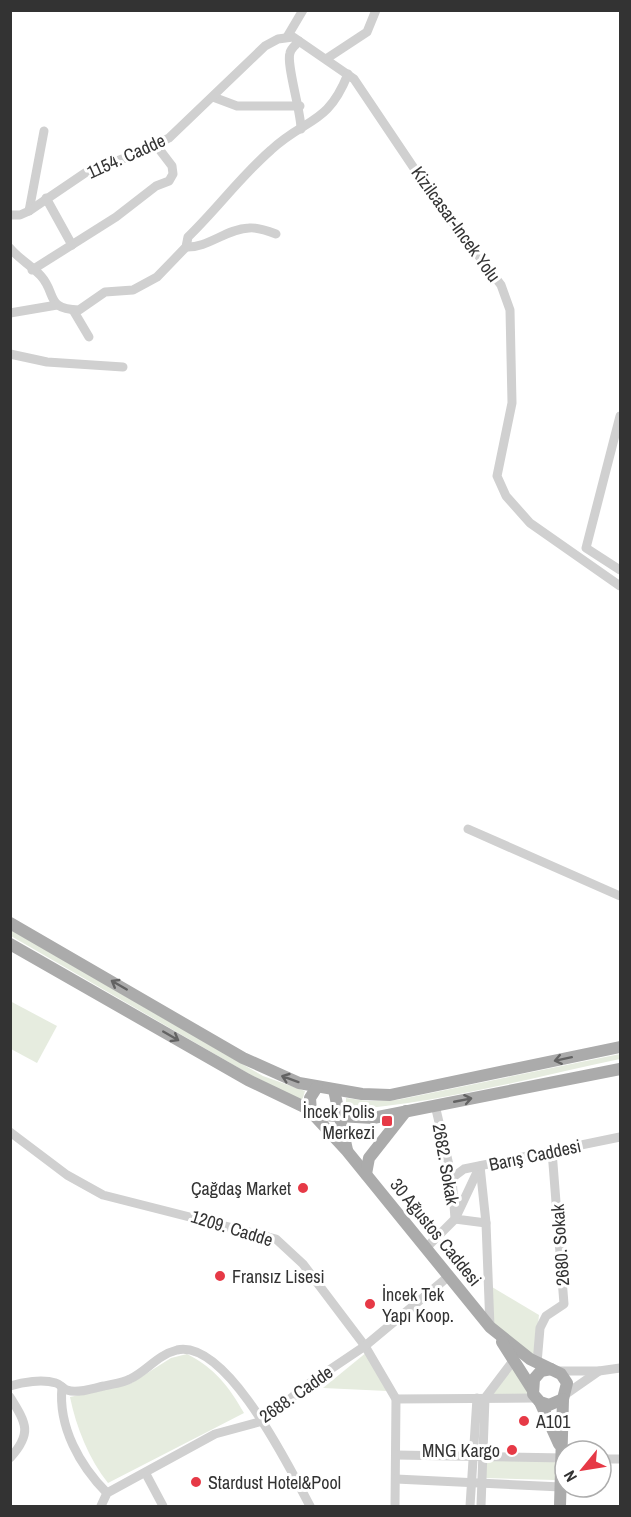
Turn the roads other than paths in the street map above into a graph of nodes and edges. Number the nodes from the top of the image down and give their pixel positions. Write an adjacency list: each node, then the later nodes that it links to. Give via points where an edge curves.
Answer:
1 (303, 10): 3 (street)
2 (376, 10): 5 (street, via 367,32)
3 (286, 37): 4 (street, Kizilcasar-Incek Yolu); 7 (street, 1154. Cadde, via 265,46)
4 (299, 41): 5 (street, Kizilcasar-Incek Yolu); 8 (street, via 289,53 289,67)
5 (326, 59): 6 (street, Kizilcasar-Incek Yolu)
6 (348, 74): 9 (street, via 329,109); 28 (street, Kizilcasar-Incek Yolu, via 370,100 432,195 501,285 510,310 512,403 498,463 500,486 530,523)
7 (213, 97): 8 (street, via 237,106); 11 (street, 1154. Cadde)
8 (300, 106): 9 (street)
9 (301, 129): 17 (street, via 264,157 188,237)
10 (44, 131): 13 (street)
11 (156, 145): 12 (street, 1154. Cadde, via 85,173); 16 (street, via 172,166 169,181)
12 (46, 198): 13 (street, 1154. Cadde); 16 (street)
13 (29, 211): 14 (street, 1154. Cadde)
14 (11, 216)
15 (276, 234): 17 (street, via 251,227)
16 (72, 245): 19 (street)
17 (186, 247): 21 (street, via 157,277 140,287 105,292 85,308)
18 (10, 248): 19 (street)
19 (32, 270): 20 (street, via 39,274)
20 (57, 305): 21 (street); 22 (street)
21 (73, 310): 23 (street)
22 (10, 313)
23 (89, 337)
24 (10, 354): 25 (street, via 47,362)
25 (123, 367)
26 (621, 416): 27 (street, via 586,548)
27 (621, 570)
28 (621, 586)
29 (468, 829): 30 (street)
30 (621, 896)
31 (10, 923): 35 (main road, one-way to 31, via 258,1065)
32 (10, 944): 39 (main road, one-way to 39)
33 (621, 1047): 36 (main road, one-way to 36, via 399,1094)
34 (621, 1069): 37 (main road, one-way to 34)
35 (317, 1087): 36 (main road); 39 (main road, via 310,1098)
36 (334, 1090): 40 (main road, 30 Ağustos Caddesi)
37 (435, 1105): 38 (main road); 47 (street, 2682. Sokak)
38 (406, 1111): 40 (main road, via 373,1118); 46 (main road, via 369,1158)
39 (311, 1112): 40 (main road); 43 (main road, 30 Ağustos Caddesi)
40 (340, 1118): 43 (main road, 30 Ağustos Caddesi)
41 (10, 1132): 53 (street, 1209. Cadde, via 67,1175 103,1195 276,1239 303,1264)
42 (621, 1137): 44 (street, Barış Caddesi)
43 (347, 1151): 46 (main road, 30 Ağustos Caddesi)
44 (552, 1151): 45 (street, Barış Caddesi); 55 (street, 2680. Sokak, via 564,1304 546,1316 540,1328)
45 (480, 1166): 47 (street, Barış Caddesi, via 464,1169); 48 (street); 49 (street)
46 (366, 1174): 50 (main road, 30 Ağustos Caddesi)
47 (452, 1178): 48 (street, 2682. Sokak)
48 (455, 1219): 49 (street); 50 (street, 2682. Sokak)
49 (486, 1222): 52 (street)
50 (426, 1248): 51 (main road, 30 Ağustos Caddesi)
51 (449, 1276): 52 (main road, 30 Ağustos Caddesi); 53 (street, 2688. Cadde)
52 (494, 1332): 54 (main road); 55 (main road)
53 (365, 1346): 65 (street, 1209. Cadde); 66 (street, 2688. Cadde)
54 (513, 1360): 61 (street); 62 (main road)
55 (537, 1363): 57 (main road)
56 (621, 1368): 58 (street)
57 (554, 1370): 58 (street); 62 (main road, via 537,1375); 63 (main road, via 565,1378)
58 (599, 1371): 63 (street)
59 (10, 1386): 60 (street, via 29,1382 56,1383)
60 (62, 1387): 66 (street, via 78,1391 129,1380 163,1356 190,1350 207,1356 224,1370); 79 (street, via 71,1442 82,1464)
61 (484, 1396): 62 (street); 65 (street); 70 (street); 71 (street)
62 (536, 1396): 63 (main road, via 555,1404); 67 (main road)
63 (564, 1396): 68 (main road)
64 (10, 1397): 72 (street, via 25,1420 26,1433)
65 (396, 1398): 69 (street)
66 (263, 1421): 74 (street, 2688. Cadde, via 215,1434); 82 (street)
67 (557, 1439)
68 (560, 1439)
69 (396, 1455): 70 (street); 75 (street)
70 (474, 1455): 71 (street); 76 (street)
71 (484, 1456): 73 (street); 77 (street)
72 (10, 1458)
73 (553, 1458)
74 (146, 1474): 79 (street, 2688. Cadde); 81 (street)
75 (396, 1479): 76 (street); 83 (street)
76 (472, 1482): 77 (street); 84 (street)
77 (482, 1483): 78 (street); 85 (street)
78 (553, 1487)
79 (107, 1493): 80 (street)
80 (101, 1506)
81 (163, 1506)
82 (310, 1506)
83 (394, 1506)
84 (470, 1506)
85 (481, 1506)

